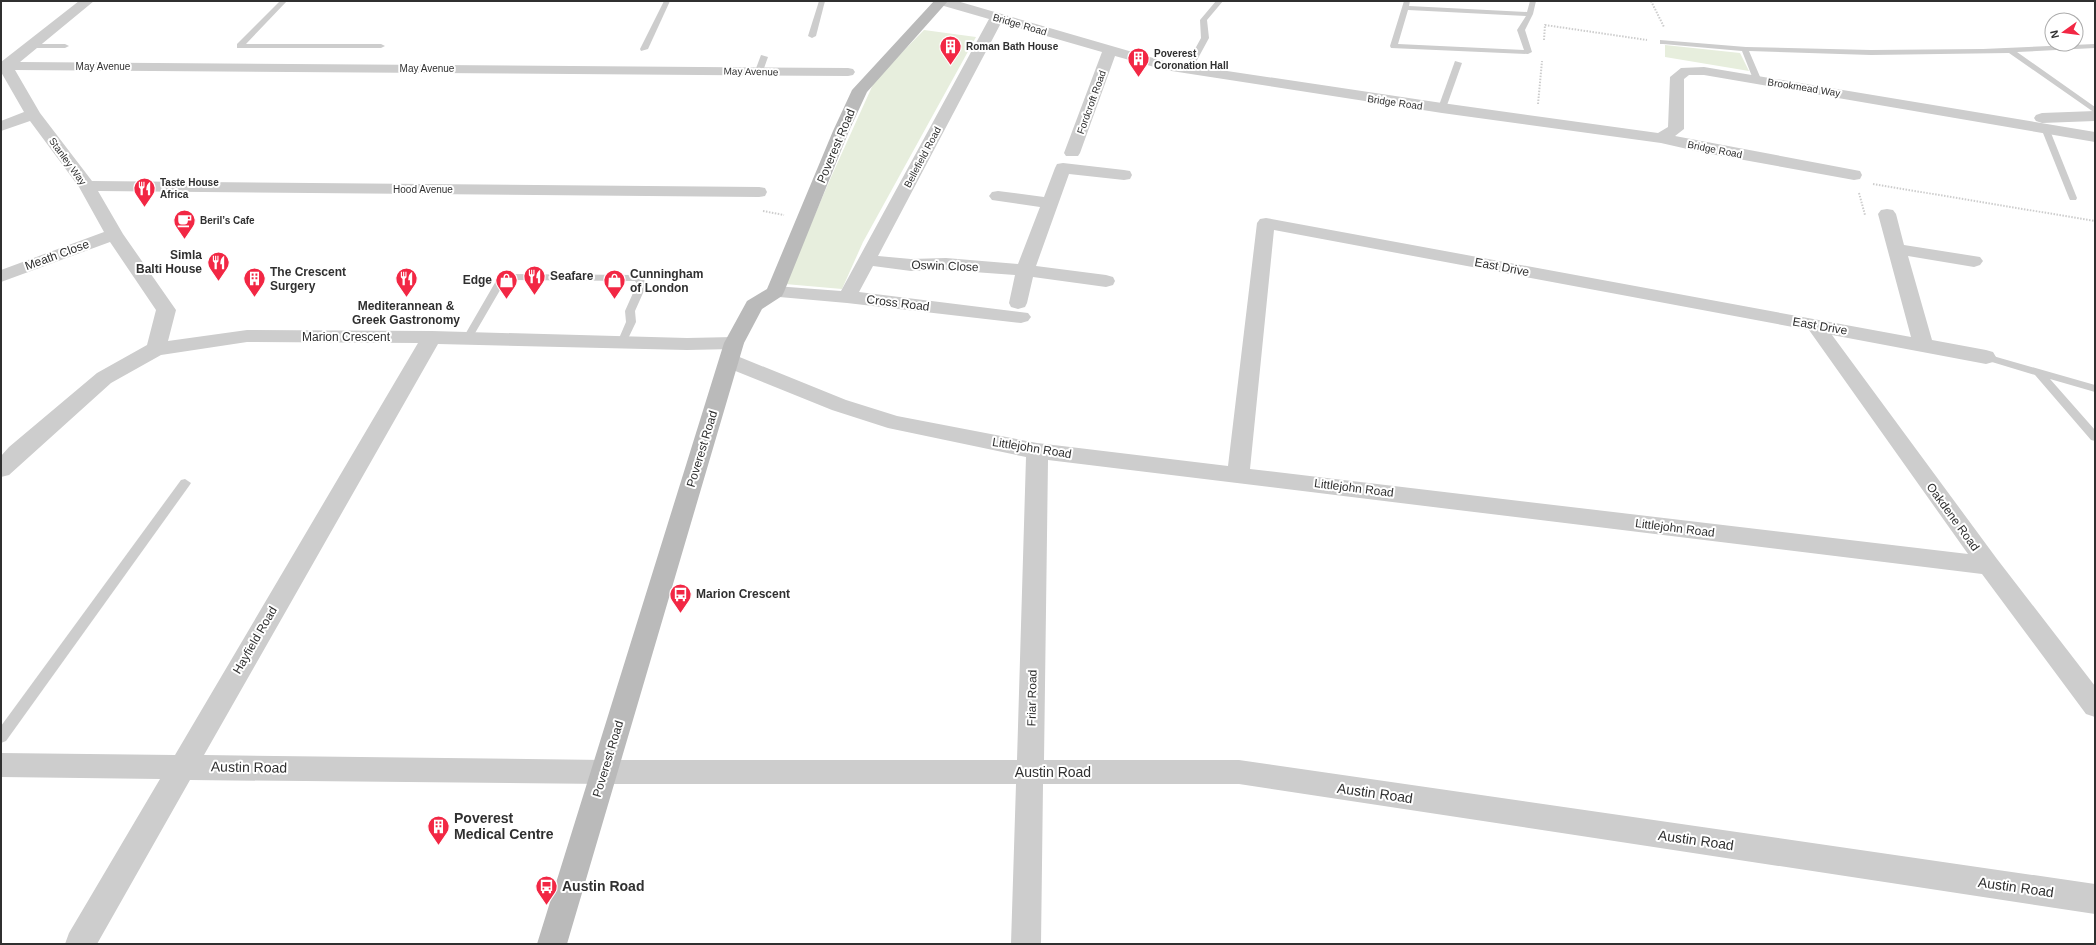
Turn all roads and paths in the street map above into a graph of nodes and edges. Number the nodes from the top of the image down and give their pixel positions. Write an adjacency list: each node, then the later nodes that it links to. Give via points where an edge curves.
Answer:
1 (87, 1): 15 (street)
2 (284, 1): 17 (lane, via 240,46)
3 (667, 1): 20 (lane)
4 (822, 1): 12 (lane)
5 (941, 1): 11 (street, Bridge Road); 57 (street, Poverest Road, via 860,90)
6 (1220, 1): 27 (lane, via 1203,20 1205,38)
7 (1533, 1): 10 (lane)
8 (1651, 1): 14 (path)
9 (1406, 4): 10 (lane); 10 (lane, via 1394,46 1528,52 1521,30)
10 (1530, 14)
11 (997, 17): 22 (street, Bridge Road); 52 (street, Bellefield Road)
12 (812, 36)
13 (1663, 42): 14 (lane); 19 (path, via 1545,25)
14 (1672, 44): 21 (lane)
15 (31, 46): 16 (lane); 26 (street)
16 (65, 46)
17 (381, 46)
18 (2095, 46): 23 (lane)
19 (1543, 47)
20 (644, 49)
21 (1745, 49): 23 (lane, via 1874,54); 29 (lane)
22 (1110, 51): 27 (street, Bridge Road); 40 (street, Fordcroft Road)
23 (2012, 52): 31 (lane)
24 (1542, 54): 35 (path)
25 (1458, 63): 30 (lane)
26 (6, 66): 28 (street, May Avenue, via 762,64); 32 (street, Stanley Way)
27 (1187, 71): 30 (street, Bridge Road)
28 (848, 72)
29 (1757, 79): 34 (street, Brookmead Way); 39 (street, Brookmead Way, via 1704,71 1686,71 1677,77 1676,129)
30 (1442, 108): 35 (street, Bridge Road)
31 (2095, 111)
32 (33, 114): 36 (street); 43 (street, Stanley Way)
33 (2095, 116): 34 (street, Brookmead Way)
34 (2001, 120): 37 (street, Brookmead Way)
35 (1536, 121): 39 (street, Bridge Road)
36 (1, 126)
37 (2045, 128): 38 (street, Brookmead Way); 46 (lane)
38 (2095, 137)
39 (1661, 138): 42 (street, Bridge Road)
40 (1072, 153)
41 (1124, 175): 47 (street, via 1063,168)
42 (1854, 175): 49 (path, via 1856,181)
43 (87, 186): 44 (street, Hood Avenue); 50 (street, Stanley Way)
44 (759, 192)
45 (998, 196): 47 (street)
46 (2073, 198)
47 (1050, 204): 54 (street)
48 (1887, 214): 51 (street)
49 (2095, 221)
50 (114, 234): 55 (street, Meath Close); 64 (street, Stanley Way, via 166,310)
51 (1897, 249): 53 (street); 63 (street)
52 (866, 260): 54 (street, Oswin Close, via 910,265 946,264); 58 (street, Bellefield Road)
53 (1974, 261)
54 (1025, 270): 56 (street, Oswin Close); 58 (street, Cross Road, via 1020,310)
55 (1, 276)
56 (1106, 281)
57 (775, 292): 58 (street, Cross Road); 65 (street, Poverest Road, via 754,305)
58 (847, 297)
59 (1815, 325): 63 (street, East Drive); 72 (street, East Drive, via 1266,223); 74 (street, Oakdene Road)
60 (432, 337): 61 (street, Marion Crescent); 64 (street, Marion Crescent, via 247,336); 78 (street, Hayfield Road)
61 (468, 338): 62 (street, Marion Crescent); 62 (lane, via 504,278 638,278 642,284 630,311 631,322)
62 (622, 343): 65 (street, Marion Crescent)
63 (1923, 345): 66 (street, East Drive)
64 (156, 349): 71 (street, Marion Crescent, via 104,378)
65 (732, 352): 70 (street, Littlejohn Road, via 839,405 895,423); 79 (street, Poverest Road)
66 (1986, 357): 67 (lane)
67 (2039, 373): 68 (lane); 69 (lane)
68 (2095, 389)
69 (2095, 437)
70 (1038, 451): 72 (street, Littlejohn Road); 80 (street, Friar Road)
71 (1, 469)
72 (1238, 474): 74 (street, Littlejohn Road)
73 (185, 483): 76 (lane)
74 (1989, 566): 75 (street, Oakdene Road)
75 (2095, 706)
76 (1, 737)
77 (1, 765): 78 (street, Austin Road)
78 (183, 766): 79 (street, Austin Road); 82 (street, Hayfield Road)
79 (604, 772): 80 (street, Austin Road); 83 (street, Poverest Road)
80 (1030, 772): 81 (street, Austin Road, via 1240,772); 84 (street, Friar Road)
81 (2095, 899)
82 (80, 944)
83 (552, 944)
84 (1026, 944)

